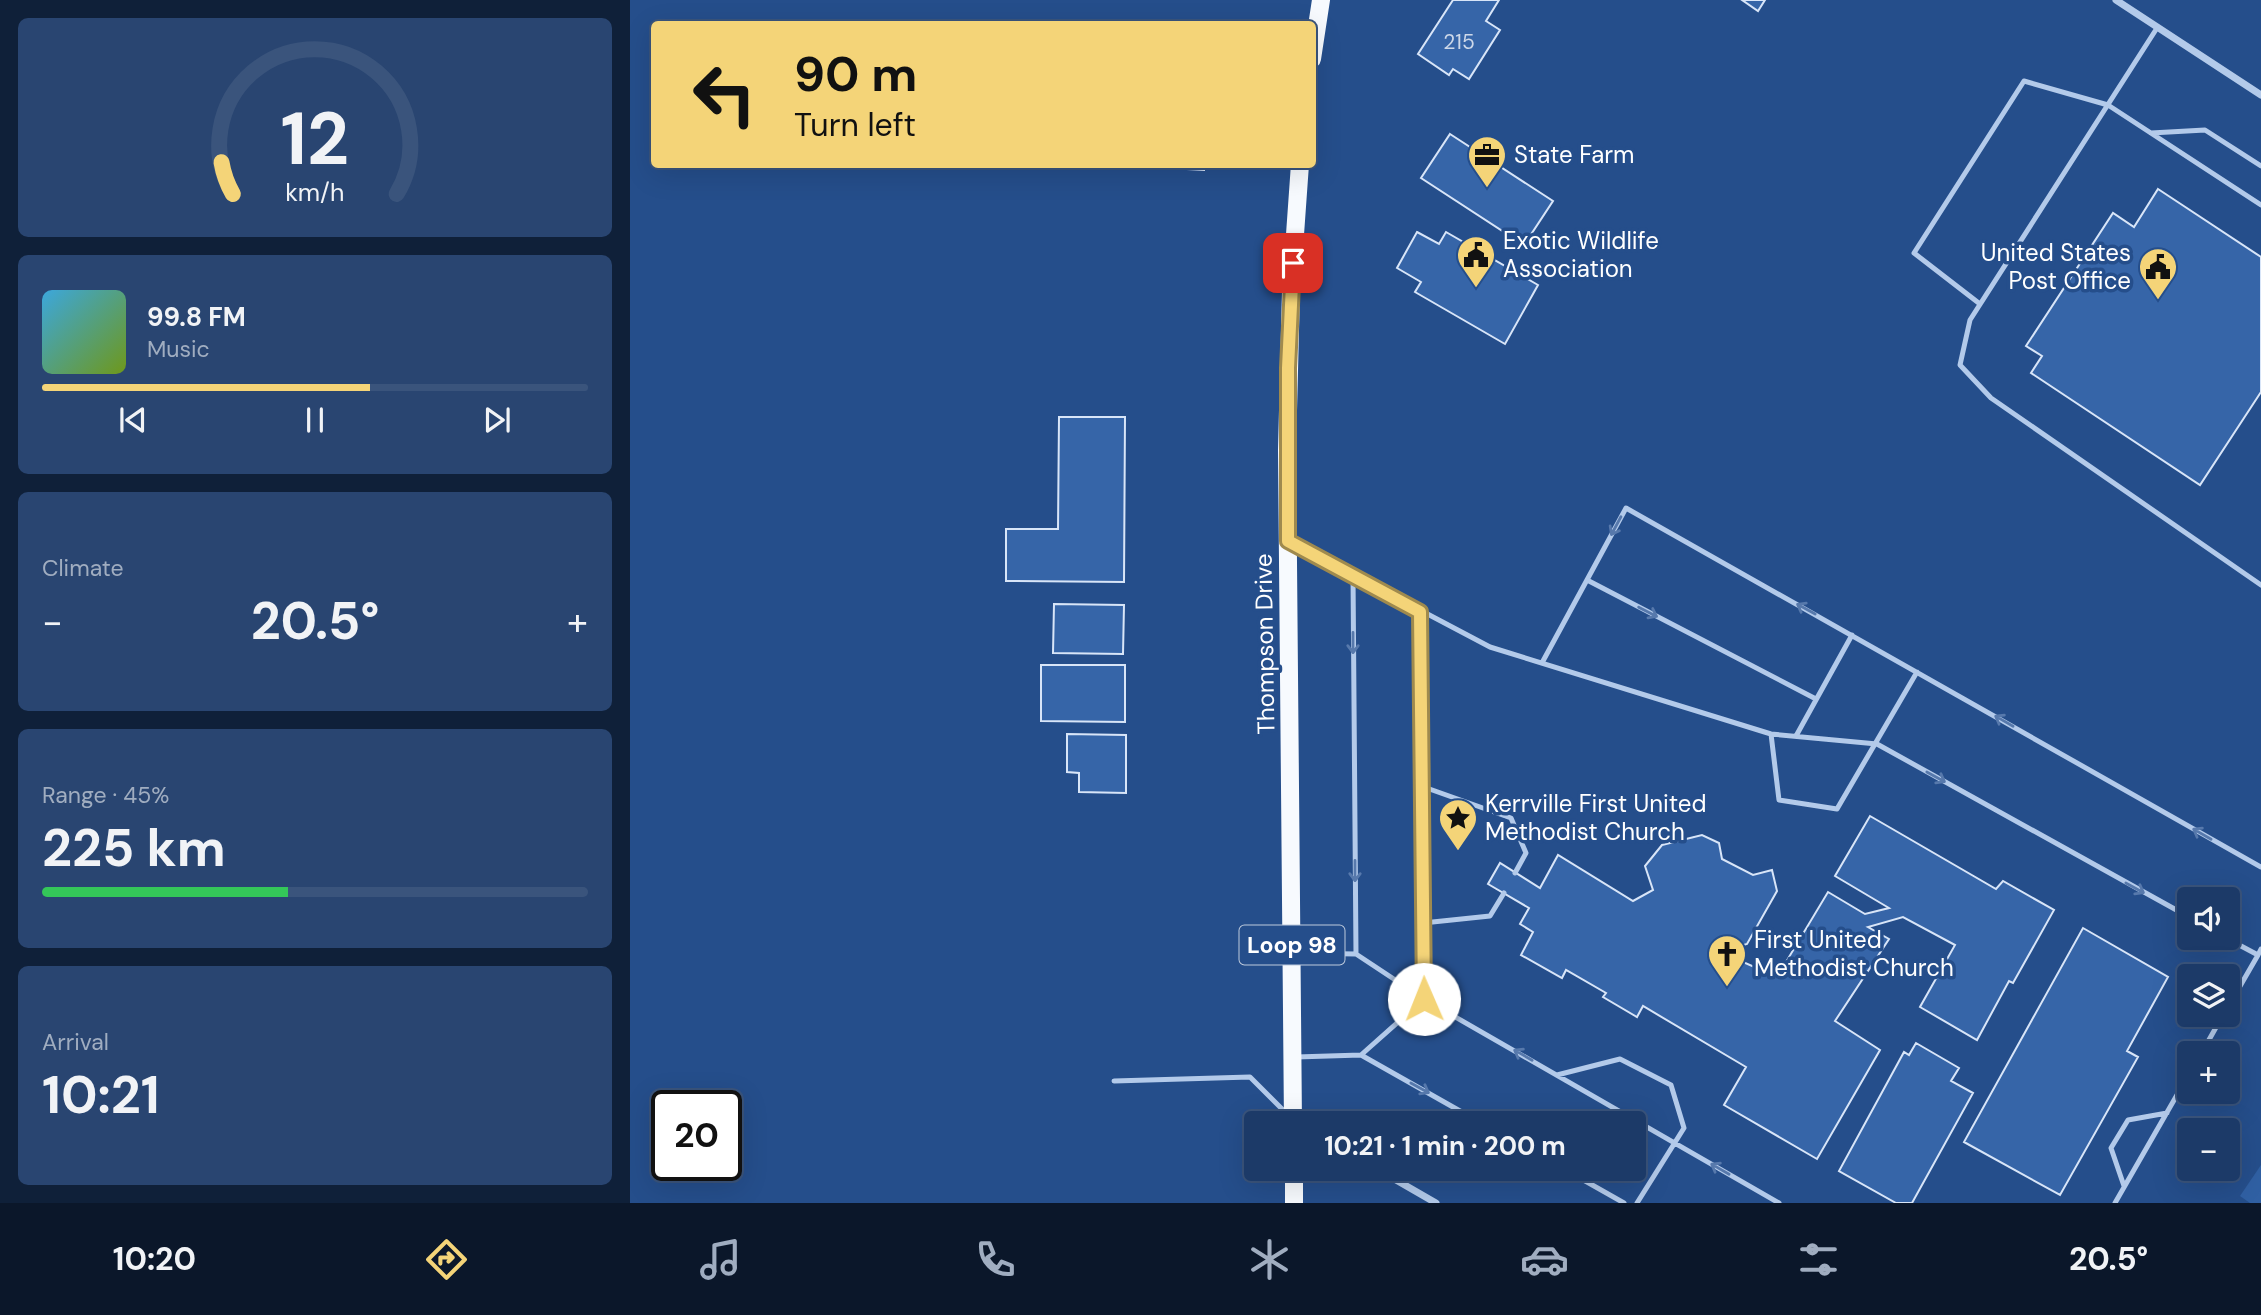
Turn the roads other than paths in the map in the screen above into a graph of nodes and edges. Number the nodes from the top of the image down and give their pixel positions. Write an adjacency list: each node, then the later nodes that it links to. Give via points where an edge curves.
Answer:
1 (1321, 0): 4 (main road)
2 (2116, 0): 3 (street)
3 (2157, 28): 5 (street); 6 (lane)
4 (1316, 33)
5 (2261, 95)
6 (2108, 105): 7 (lane); 11 (lane); 11 (lane, via 2024,81 1914,253)
7 (2151, 133): 8 (lane, via 2205,130); 10 (lane)
8 (2261, 166)
9 (1300, 168): 12 (main road, Thompson Drive / Loop 98, via 1288,368)
10 (2261, 205)
11 (1980, 304): 15 (lane, via 1970,320 1961,365 1991,398)
12 (1288, 541): 13 (lane); 32 (main road, Thompson Drive / Loop 98)
13 (1353, 575): 16 (lane); 33 (lane, one-way to 33)
14 (1587, 580): 17 (lane, one-way to 14, via 1626,508); 18 (lane); 20 (lane, one-way to 20)
15 (2261, 585)
16 (1420, 612): 18 (lane, via 1490,647); 24 (lane)
17 (1852, 635): 19 (lane); 20 (lane)
18 (1543, 661): 21 (lane)
19 (1917, 672): 23 (lane); 25 (lane, one-way to 19)
20 (1816, 699): 22 (lane)
21 (1771, 734): 22 (lane); 23 (lane, via 1779,800 1837,809)
22 (1796, 736): 23 (lane)
23 (1877, 744): 28 (lane, one-way to 28)
24 (1421, 786): 26 (lane, via 1511,818 1526,853); 29 (lane)
25 (2261, 867)
26 (1515, 873)
27 (1504, 893): 29 (lane, via 1490,916)
28 (2177, 910)
29 (1423, 923): 35 (lane)
30 (2240, 944): 31 (lane)
31 (2259, 952): 34 (lane)
32 (1292, 953): 33 (lane); 37 (main road, Thompson Drive / Loop 98)
33 (1356, 954): 35 (lane)
34 (2240, 986)
35 (1424, 999): 36 (lane); 38 (lane, one-way to 35)
36 (1360, 1055): 37 (lane); 43 (lane, one-way to 43)
37 (1293, 1057): 42 (main road, Thompson Drive / Loop 98)
38 (1557, 1075): 45 (lane); 45 (lane, via 1620,1059 1671,1085 1684,1128)
39 (1114, 1081): 41 (lane, via 1250,1077)
40 (2177, 1095): 44 (lane)
41 (1283, 1111)
42 (1295, 1111)
43 (1460, 1111)
44 (2167, 1113): 49 (lane); 49 (lane, via 2128,1120 2110,1148)
45 (1675, 1143): 53 (lane); 54 (lane, one-way to 45)
46 (1294, 1181): 50 (main road)
47 (1398, 1181): 51 (street)
48 (1585, 1181): 52 (lane)
49 (2124, 1186): 55 (lane)
50 (1294, 1203)
51 (1437, 1203)
52 (1624, 1203)
53 (1637, 1203)
54 (1779, 1203)
55 (2115, 1203)

